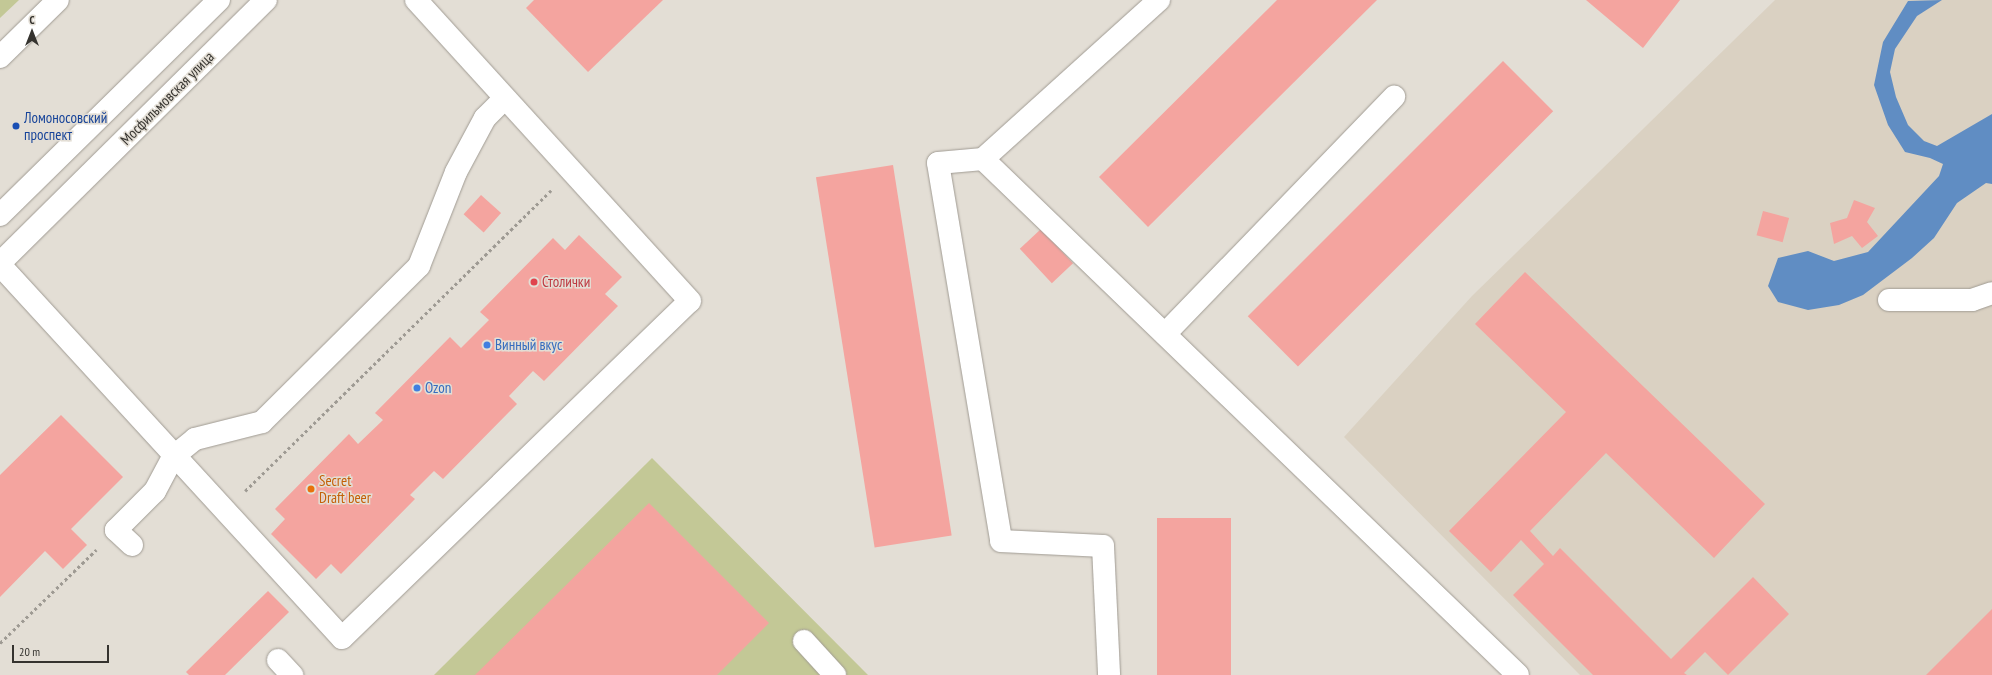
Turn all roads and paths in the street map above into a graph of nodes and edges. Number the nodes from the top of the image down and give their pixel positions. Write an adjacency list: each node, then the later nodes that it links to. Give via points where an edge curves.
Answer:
1 (58, 0): 6 (main road)
2 (219, 0): 11 (main road)
3 (266, 0): 12 (main road, Мосфильмовская улица)
4 (416, 0): 8 (main road)
5 (1159, 0): 9 (main road)
6 (0, 57)
7 (1394, 96): 15 (main road)
8 (505, 98): 16 (main road, via 485,118 456,172 419,266 262,422 195,439); 16 (main road, via 690,301 342,638)
9 (983, 159): 15 (main road); 23 (main road, via 938,163 1001,541 1103,546)
10 (554, 186): 17 (path)
11 (0, 215)
12 (0, 264): 16 (main road)
13 (1992, 293): 14 (main road, via 1972,300)
14 (1889, 300)
15 (1165, 334): 24 (main road)
16 (174, 456): 18 (main road, via 155,491)
17 (242, 494)
18 (116, 530): 19 (main road); 21 (path)
19 (132, 545)
20 (804, 641): 22 (main road)
21 (0, 643)
22 (835, 675)
23 (1109, 675)
24 (1518, 675)

